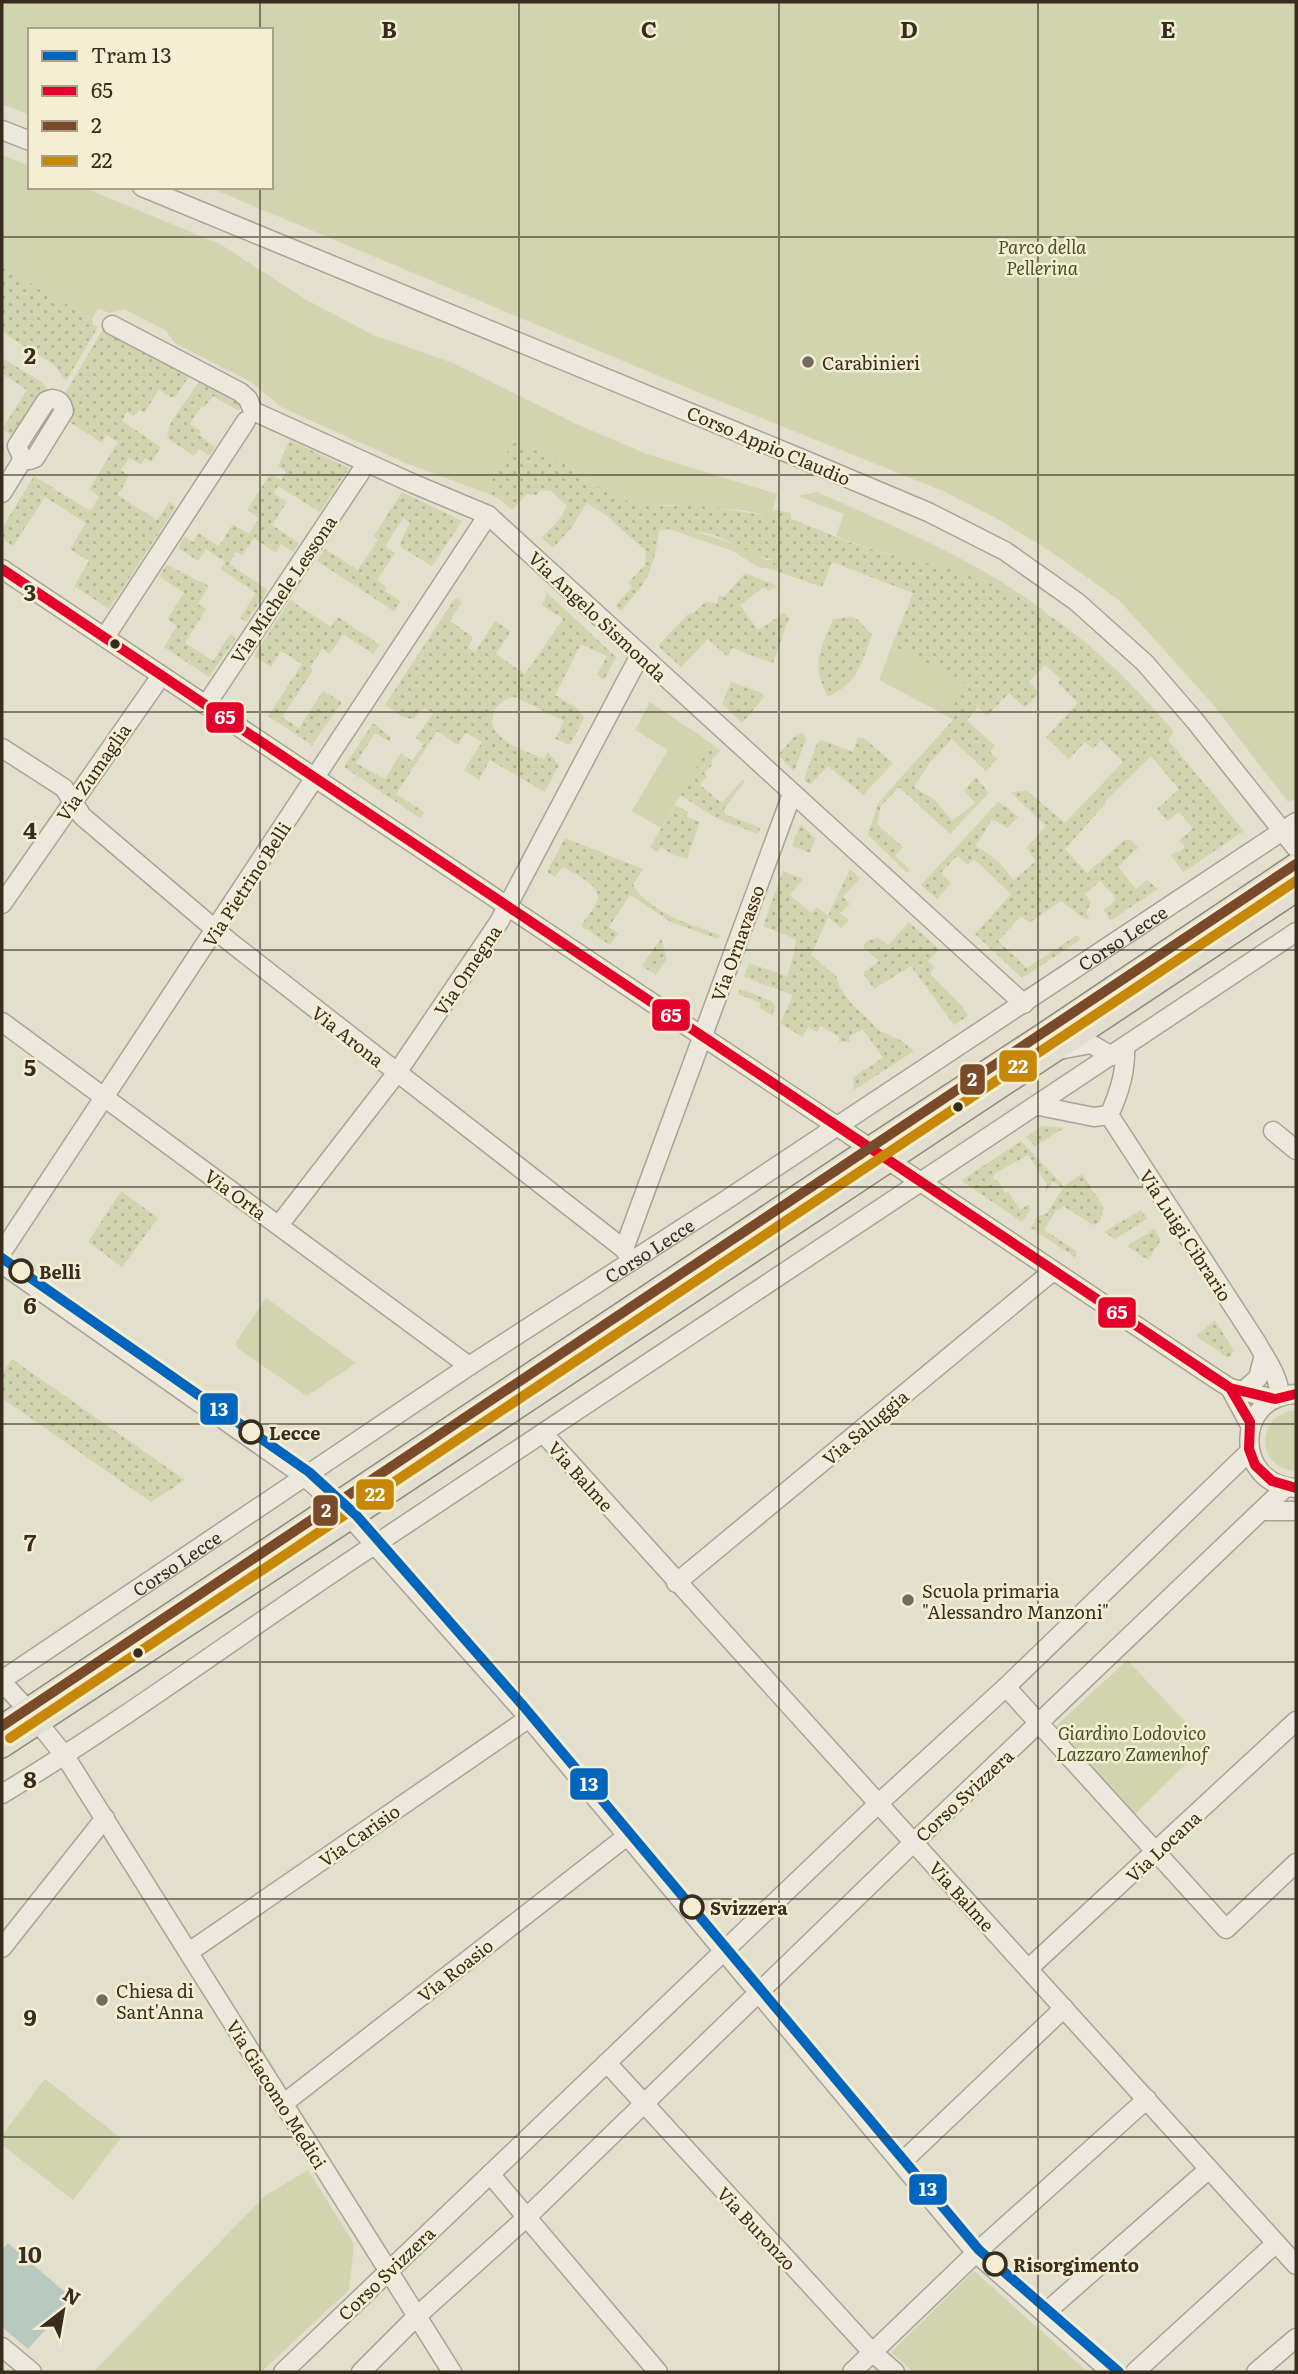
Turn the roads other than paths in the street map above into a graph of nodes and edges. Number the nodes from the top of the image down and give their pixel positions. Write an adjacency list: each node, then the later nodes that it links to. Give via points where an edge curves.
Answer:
1 (2, 130): 2 (street)
2 (28, 140)
3 (147, 189): 19 (street, Corso Appio Claudio, via 789,453 928,512 1005,551 1077,602 1145,663)
4 (112, 325): 9 (street, Via Angelo Sismonda, via 240,392 253,411)
5 (246, 421): 11 (street)
6 (23, 459): 8 (street)
7 (360, 473): 14 (street, Via Michele Lessona)
8 (2, 493)
9 (488, 514): 12 (street, Via Angelo Sismonda); 16 (street, Via Pietrino Belli)
10 (2, 569): 11 (street)
11 (105, 637): 13 (street)
12 (640, 655): 17 (street, Via Angelo Sismonda); 24 (street, Via Omegna)
13 (162, 676): 14 (street); 18 (street, Via Zumaglia)
14 (206, 705): 16 (street)
15 (2, 748): 18 (street, Via Arona, via 64,788)
16 (315, 778): 24 (street); 25 (street, Via Pietrino Belli)
17 (792, 794): 27 (street, Via Angelo Sismonda); 29 (street, Via Ornavasso)
18 (73, 801): 23 (street, Via Zumaglia); 25 (street, Via Arona, via 82,816)
19 (1290, 827): 20 (street, Corso Appio Claudio); 27 (street, Corso Lecce)
20 (1296, 848)
21 (1296, 864): 38 (main road, Corso Lecce)
22 (1296, 891): 30 (main road, Corso Lecce)
23 (2, 904)
24 (508, 908): 29 (street); 32 (street, Via Omegna)
25 (215, 930): 32 (street, Via Arona); 33 (street, Via Pietrino Belli)
26 (1296, 932): 31 (street)
27 (1024, 1004): 36 (street, Corso Lecce)
28 (2, 1022): 33 (street, Via Orta)
29 (703, 1036): 36 (street); 44 (street, Via Ornavasso)
30 (1052, 1051): 31 (street, Corso Lecce, via 1091,1044); 40 (main road, Corso Lecce)
31 (1118, 1052): 34 (street); 35 (street, via 1125,1065)
32 (396, 1074): 42 (street, Via Omegna); 44 (street, Via Arona)
33 (104, 1097): 42 (street, Via Orta); 43 (street, Via Pietrino Belli)
34 (1039, 1106): 35 (street, via 1094,1117); 41 (street)
35 (1109, 1115): 47 (street, Via Luigi Cibrario)
36 (838, 1126): 38 (street); 44 (street, Corso Lecce)
37 (1273, 1131): 39 (street)
38 (869, 1148): 40 (street); 56 (main road, Corso Lecce)
39 (1296, 1150)
40 (889, 1161): 41 (street); 56 (main road, Corso Lecce)
41 (922, 1184): 46 (street); 52 (street)
42 (279, 1225): 48 (street, Via Orta)
43 (2, 1252)
44 (628, 1255): 48 (street, Corso Lecce)
45 (2, 1264): 54 (street)
46 (1053, 1270): 49 (street); 60 (street, Via Saluggia)
47 (1264, 1355): 49 (street, via 1258,1378); 50 (street, Via Luigi Cibrario)
48 (469, 1366): 54 (street, Corso Lecce)
49 (1236, 1390): 50 (street); 51 (street)
50 (1284, 1397): 51 (street, via 1264,1406)
51 (1251, 1427): 53 (street)
52 (543, 1433): 59 (street); 60 (street, Via Balme)
53 (1250, 1451): 55 (street, via 1262,1474); 62 (street, Corso Svizzera)
54 (304, 1476): 56 (street); 61 (street, Corso Lecce)
55 (1291, 1487): 57 (street, Corso Svizzera)
56 (343, 1511): 59 (street); 63 (main road, Corso Lecce)
57 (1262, 1511): 58 (street); 66 (street, Corso Svizzera)
58 (1296, 1511)
59 (375, 1544): 64 (street); 69 (street)
60 (676, 1583): 71 (street, Via Balme)
61 (2, 1681): 63 (street, Via Giacomo Medici)
62 (1006, 1687): 66 (street); 71 (street, Corso Svizzera)
63 (33, 1717): 67 (main road, Corso Lecce); 68 (main road, Corso Lecce); 69 (street, Via Giacomo Medici)
64 (529, 1718): 73 (street); 78 (street, Via Carisio)
65 (1296, 1721): 75 (street, Via Locana)
66 (1041, 1723): 74 (street, Corso Svizzera); 75 (street)
67 (2, 1726)
68 (2, 1747)
69 (65, 1756): 70 (street); 72 (street, Via Giacomo Medici)
70 (2, 1794)
71 (879, 1803): 74 (street, Via Balme); 79 (street, Corso Svizzera)
72 (105, 1818): 77 (street); 78 (street, Via Giacomo Medici)
73 (627, 1836): 79 (street); 85 (street, Via Roasio)
74 (914, 1842): 80 (street, Via Balme); 81 (street, Corso Svizzera)
75 (1157, 1852): 76 (street, via 1226,1929); 80 (street, Via Locana)
76 (1296, 1863)
77 (2, 1948)
78 (189, 1952): 85 (street, Via Giacomo Medici)
79 (723, 1952): 81 (street); 83 (street, Corso Svizzera)
80 (1028, 1969): 82 (street, Via Balme)
81 (759, 1993): 86 (street, Corso Svizzera); 87 (street)
82 (1064, 2008): 84 (street, Via Balme); 87 (street)
83 (607, 2063): 86 (street); 89 (street, Corso Svizzera)
84 (1147, 2099): 88 (street, Via Balme); 92 (street)
85 (283, 2104): 94 (street, Via Giacomo Medici)
86 (642, 2104): 90 (street, Corso Svizzera); 99 (street, Via Buronzo)
87 (901, 2163): 92 (street)
88 (1209, 2169): 91 (street, Via Balme); 95 (street)
89 (490, 2174): 90 (street); 94 (street, Corso Svizzera)
90 (527, 2217): 96 (street, Corso Svizzera); 104 (street)
91 (1276, 2243): 93 (street, Via Balme); 108 (street)
92 (976, 2253): 95 (street); 99 (street)
93 (1296, 2265)
94 (388, 2271): 96 (street, Via Giacomo Medici); 101 (street, Corso Svizzera)
95 (1045, 2313): 107 (street)
96 (417, 2316): 102 (street, Corso Svizzera); 103 (street, Via Giacomo Medici)
97 (1296, 2338): 109 (street)
98 (2, 2347): 100 (street)
99 (872, 2352): 105 (street); 106 (street, Via Buronzo)
100 (32, 2372)
101 (283, 2372)
102 (361, 2372)
103 (452, 2372)
104 (658, 2372)
105 (852, 2372)
106 (895, 2372)
107 (1111, 2372)
108 (1135, 2372)
109 (1256, 2372)

